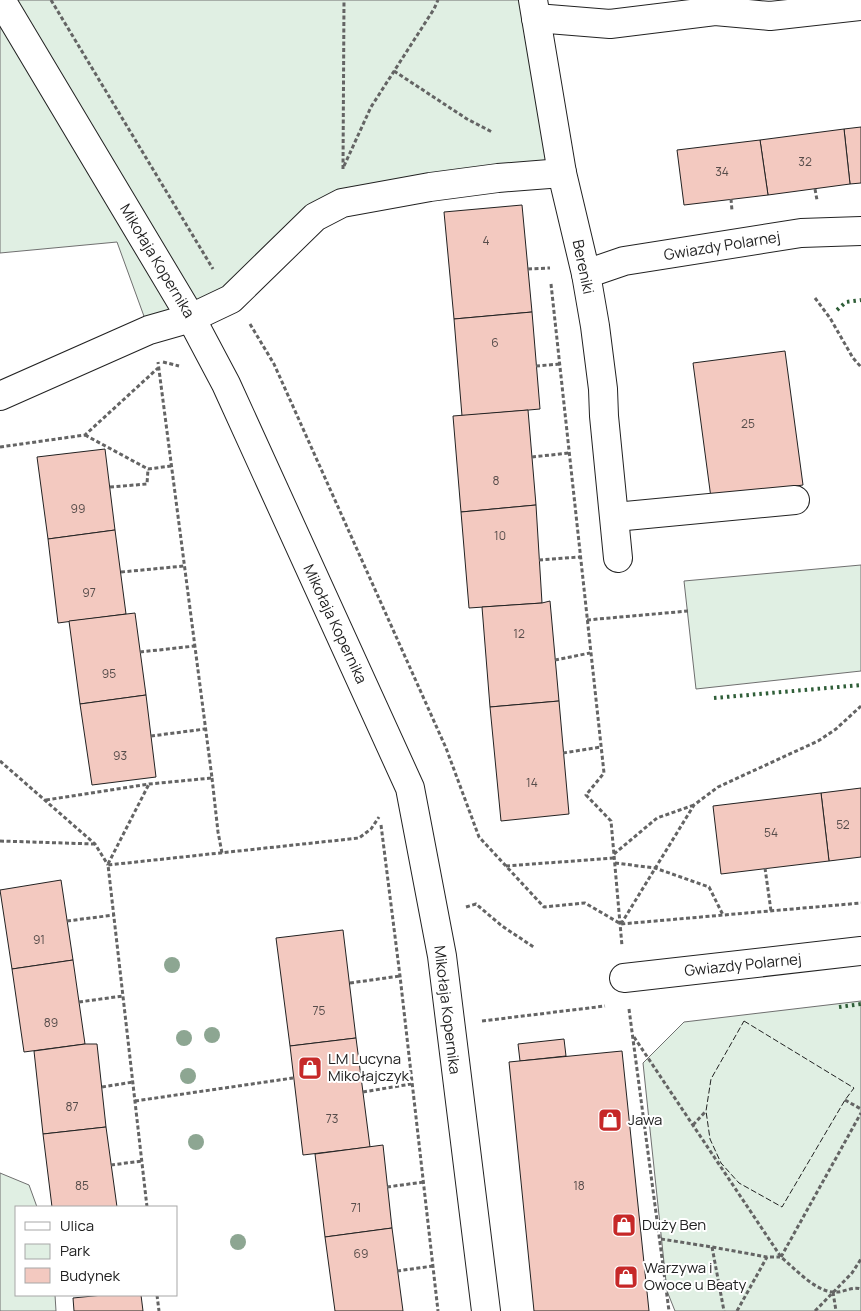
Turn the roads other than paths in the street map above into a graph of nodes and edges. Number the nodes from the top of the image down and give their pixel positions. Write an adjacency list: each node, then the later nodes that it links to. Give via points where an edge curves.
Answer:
1 (1, 0): 7 (street, Mikołaja Kopernika)
2 (861, 6): 3 (street, Bereniki, via 770,16 715,11 610,24)
3 (534, 9): 4 (street, Bereniki)
4 (562, 173): 6 (street, Bereniki); 7 (street, via 430,187 342,203 315,217 231,299)
5 (861, 231): 6 (street, Gwiazdy Polarnej, via 801,233 624,261)
6 (586, 274): 10 (street, Bereniki, via 595,326)
7 (191, 318): 8 (street, via 149,330); 14 (street, Mikołaja Kopernika, via 226,384 410,788 442,956)
8 (0, 396)
9 (795, 500): 10 (street)
10 (615, 517): 11 (street, Bereniki)
11 (618, 558)
12 (861, 952): 13 (street, Gwiazdy Polarnej)
13 (626, 990)
14 (486, 1311)

